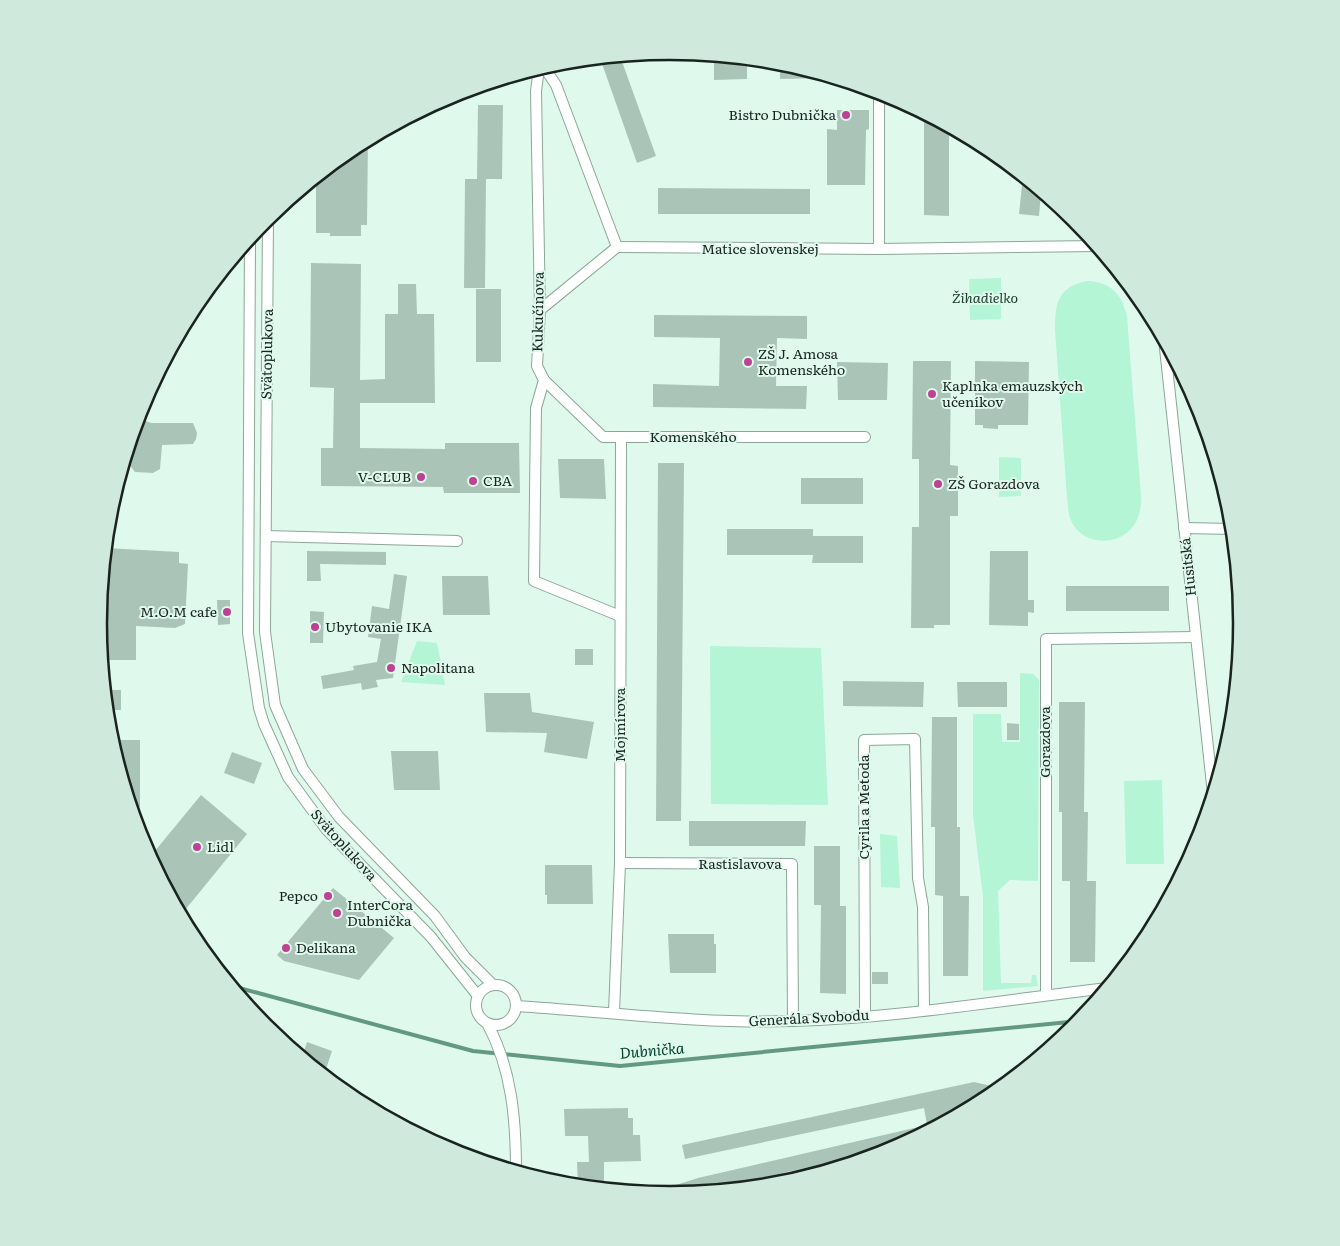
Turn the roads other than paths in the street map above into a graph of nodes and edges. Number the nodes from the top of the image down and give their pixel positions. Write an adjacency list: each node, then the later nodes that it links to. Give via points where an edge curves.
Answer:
1 (548, 74): 6 (street, via 556,85)
2 (538, 76): 9 (street, Kukučínova)
3 (879, 101): 8 (street)
4 (268, 229): 15 (street, Svätoplukova)
5 (1088, 246): 8 (street, Matice slovenskej)
6 (617, 247): 8 (street, Matice slovenskej); 9 (street)
7 (250, 249): 14 (street, Svätoplukova)
8 (880, 250)
9 (540, 310): 11 (street, Kukučínova, via 537,366)
10 (1166, 357): 16 (street, Husitská)
11 (544, 380): 12 (street, Komenského, via 603,437); 20 (street, via 536,408 534,581)
12 (622, 437): 13 (street, Komenského); 20 (street, Mojmírova)
13 (865, 437)
14 (248, 490): 15 (street); 27 (street, Svätoplukova, via 248,633 259,708 288,777 326,830 431,937)
15 (266, 490): 18 (street, Svätoplukova)
16 (1184, 528): 17 (street); 21 (street, Husitská)
17 (1225, 529)
18 (266, 536): 19 (street); 24 (street, Svätoplukova, via 265,632 275,706 303,769 339,817 435,916 465,956)
19 (458, 541)
20 (620, 616): 23 (street, Mojmírova)
21 (1196, 637): 22 (street, Husitská); 26 (street, Gorazdova, via 1046,639)
22 (1211, 778)
23 (620, 863): 30 (street, Mojmírova); 32 (street, Rastislavova, via 792,864)
24 (493, 985): 27 (street); 28 (street, via 506,987 514,995)
25 (1097, 989): 26 (street, Generála Svobodu)
26 (1046, 995): 29 (street, Generála Svobodu)
27 (478, 996): 33 (street, via 478,1014)
28 (517, 1006): 30 (street, Generála Svobodu); 34 (street, via 513,1016)
29 (924, 1009): 31 (street, Generála Svobodu); 31 (street, Cyrila a Metoda, via 915,739 864,740)
30 (614, 1012): 32 (street, Generála Svobodu, via 722,1020)
31 (865, 1016): 32 (street, Generála Svobodu)
32 (793, 1021)
33 (487, 1023): 34 (street); 35 (street)
34 (504, 1024): 35 (street)
35 (500, 1047): 36 (street, via 511,1091)
36 (516, 1164)

